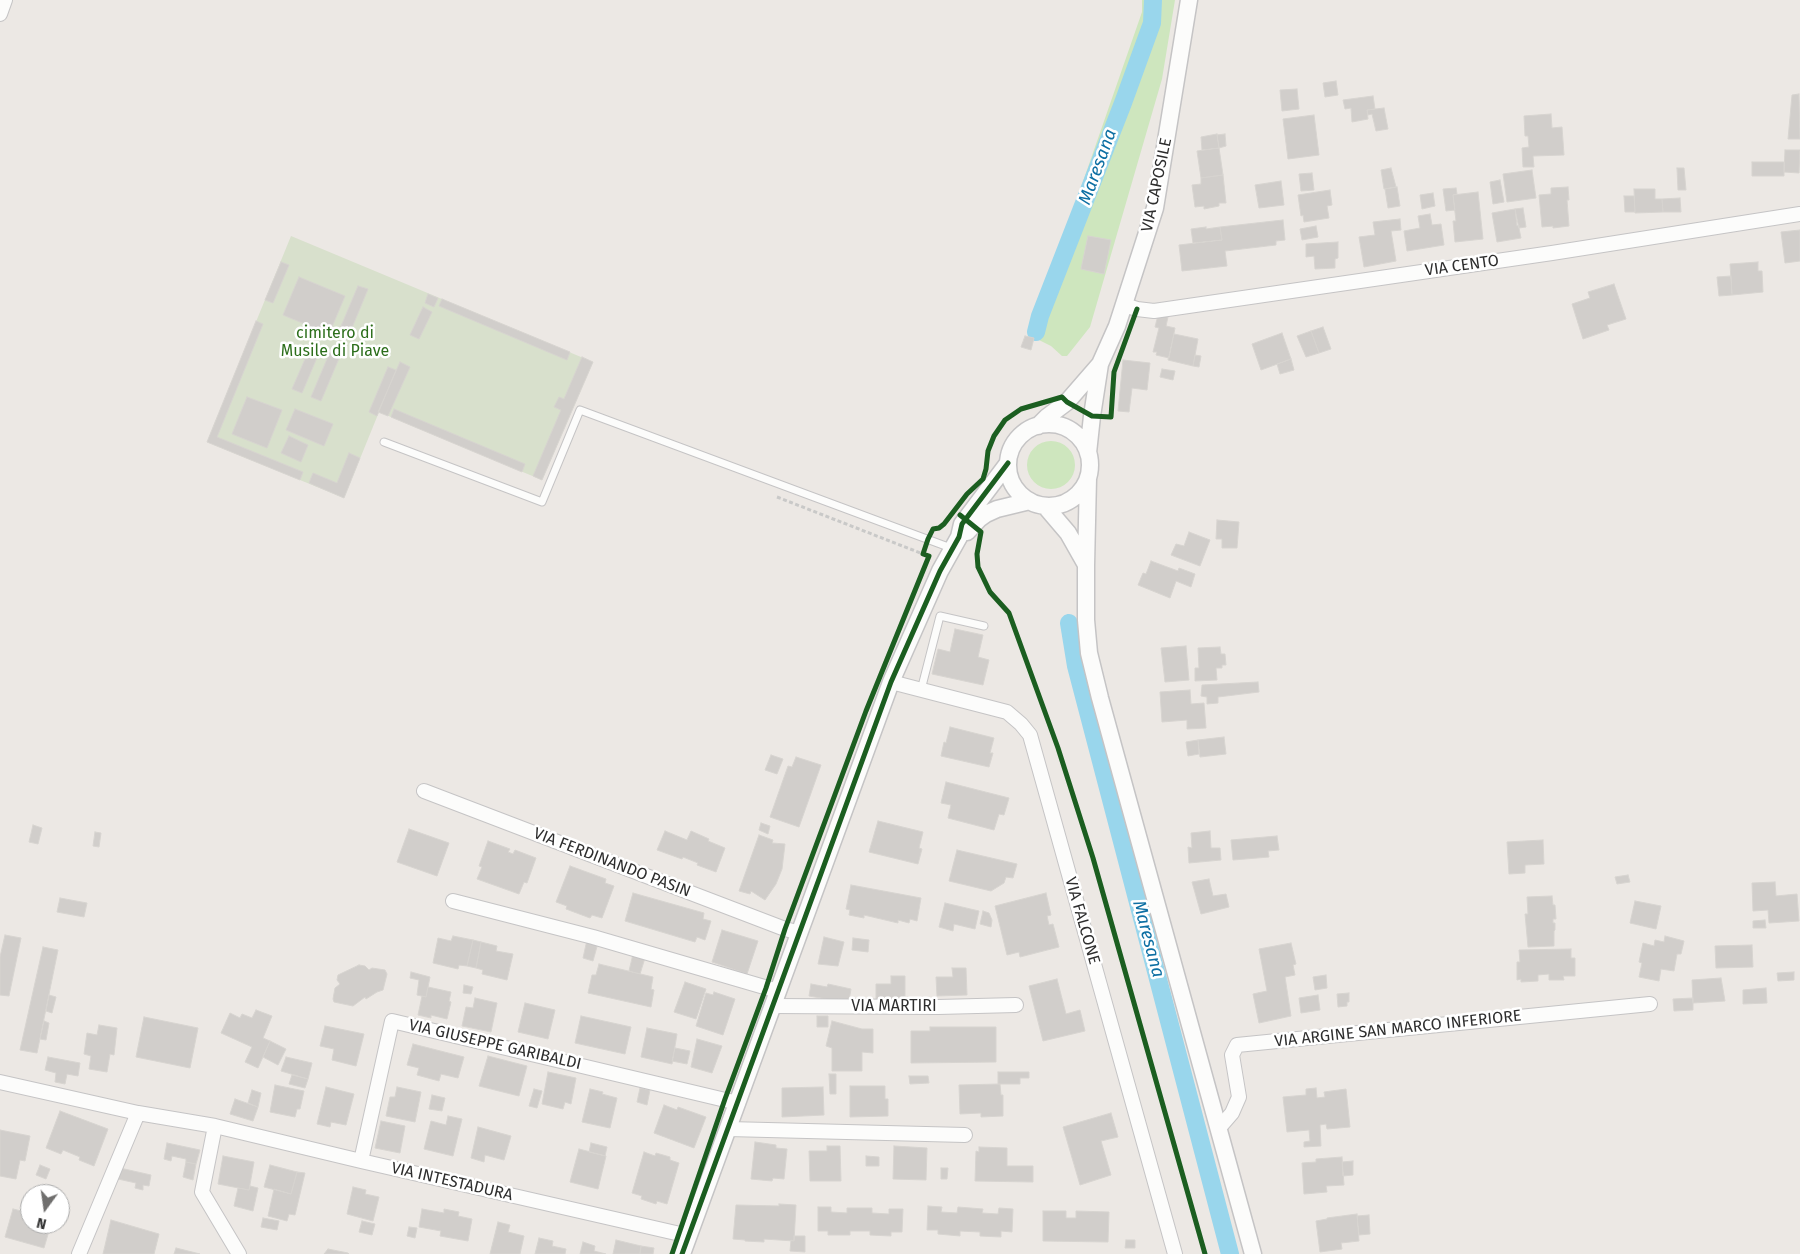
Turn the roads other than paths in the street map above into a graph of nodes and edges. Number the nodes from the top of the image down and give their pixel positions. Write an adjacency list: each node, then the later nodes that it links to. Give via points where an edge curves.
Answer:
1 (5, 0): 3 (street)
2 (1189, 0): 5 (street, VIA CAPOSILE, via 1155,208)
3 (0, 14)
4 (1800, 214): 5 (street, VIA CENTO, via 1154,311)
5 (1124, 305): 6 (street, VIA CAPOSILE)
6 (1100, 364): 7 (street, VIA CAPOSILE, via 1067,402); 9 (street, VIA CAPOSILE)
7 (1038, 426): 9 (street, via 1056,425 1069,430 1081,439); 10 (street, via 1019,437)
8 (384, 442): 13 (lane, via 542,502 580,410 928,539)
9 (1088, 453): 11 (street)
10 (1008, 463): 12 (street, via 1013,485 1021,495); 13 (street, via 962,524)
11 (1088, 478): 12 (street, via 1082,490 1070,500 1058,505); 14 (street)
12 (1038, 504): 13 (street, via 998,508 978,519); 14 (street, via 1068,533)
13 (955, 542): 16 (street)
14 (1086, 564): 28 (street, via 1089,653)
15 (984, 626): 17 (lane, via 940,616)
16 (891, 682): 17 (street, VIA FALCONE); 20 (street)
17 (921, 690): 36 (street, VIA FALCONE, via 1007,712 1030,735)
18 (424, 791): 20 (street, VIA FERDINANDO PASIN)
19 (453, 901): 21 (street, via 593,936)
20 (800, 933): 21 (street)
21 (776, 999): 23 (street, VIA MARTIRI, via 938,1007); 25 (street)
22 (1650, 1004): 28 (street, VIA ARGINE SAN MARCO INFERIORE, via 1237,1045 1232,1055 1239,1097 1232,1113)
23 (1016, 1005)
24 (0, 1082): 26 (street, VIA INTESTADURA)
25 (738, 1102): 29 (street); 31 (street, VIA GIUSEPPE GARIBALDI, via 392,1021)
26 (138, 1113): 27 (street, VIA INTESTADURA); 33 (street)
27 (215, 1126): 31 (street, VIA INTESTADURA); 34 (street, via 202,1192)
28 (1219, 1128): 37 (street)
29 (728, 1129): 30 (street); 32 (street)
30 (964, 1135)
31 (361, 1161): 32 (street, VIA INTESTADURA)
32 (689, 1236): 35 (street)
33 (79, 1254)
34 (239, 1254)
35 (682, 1254)
36 (1175, 1254)
37 (1254, 1254)

